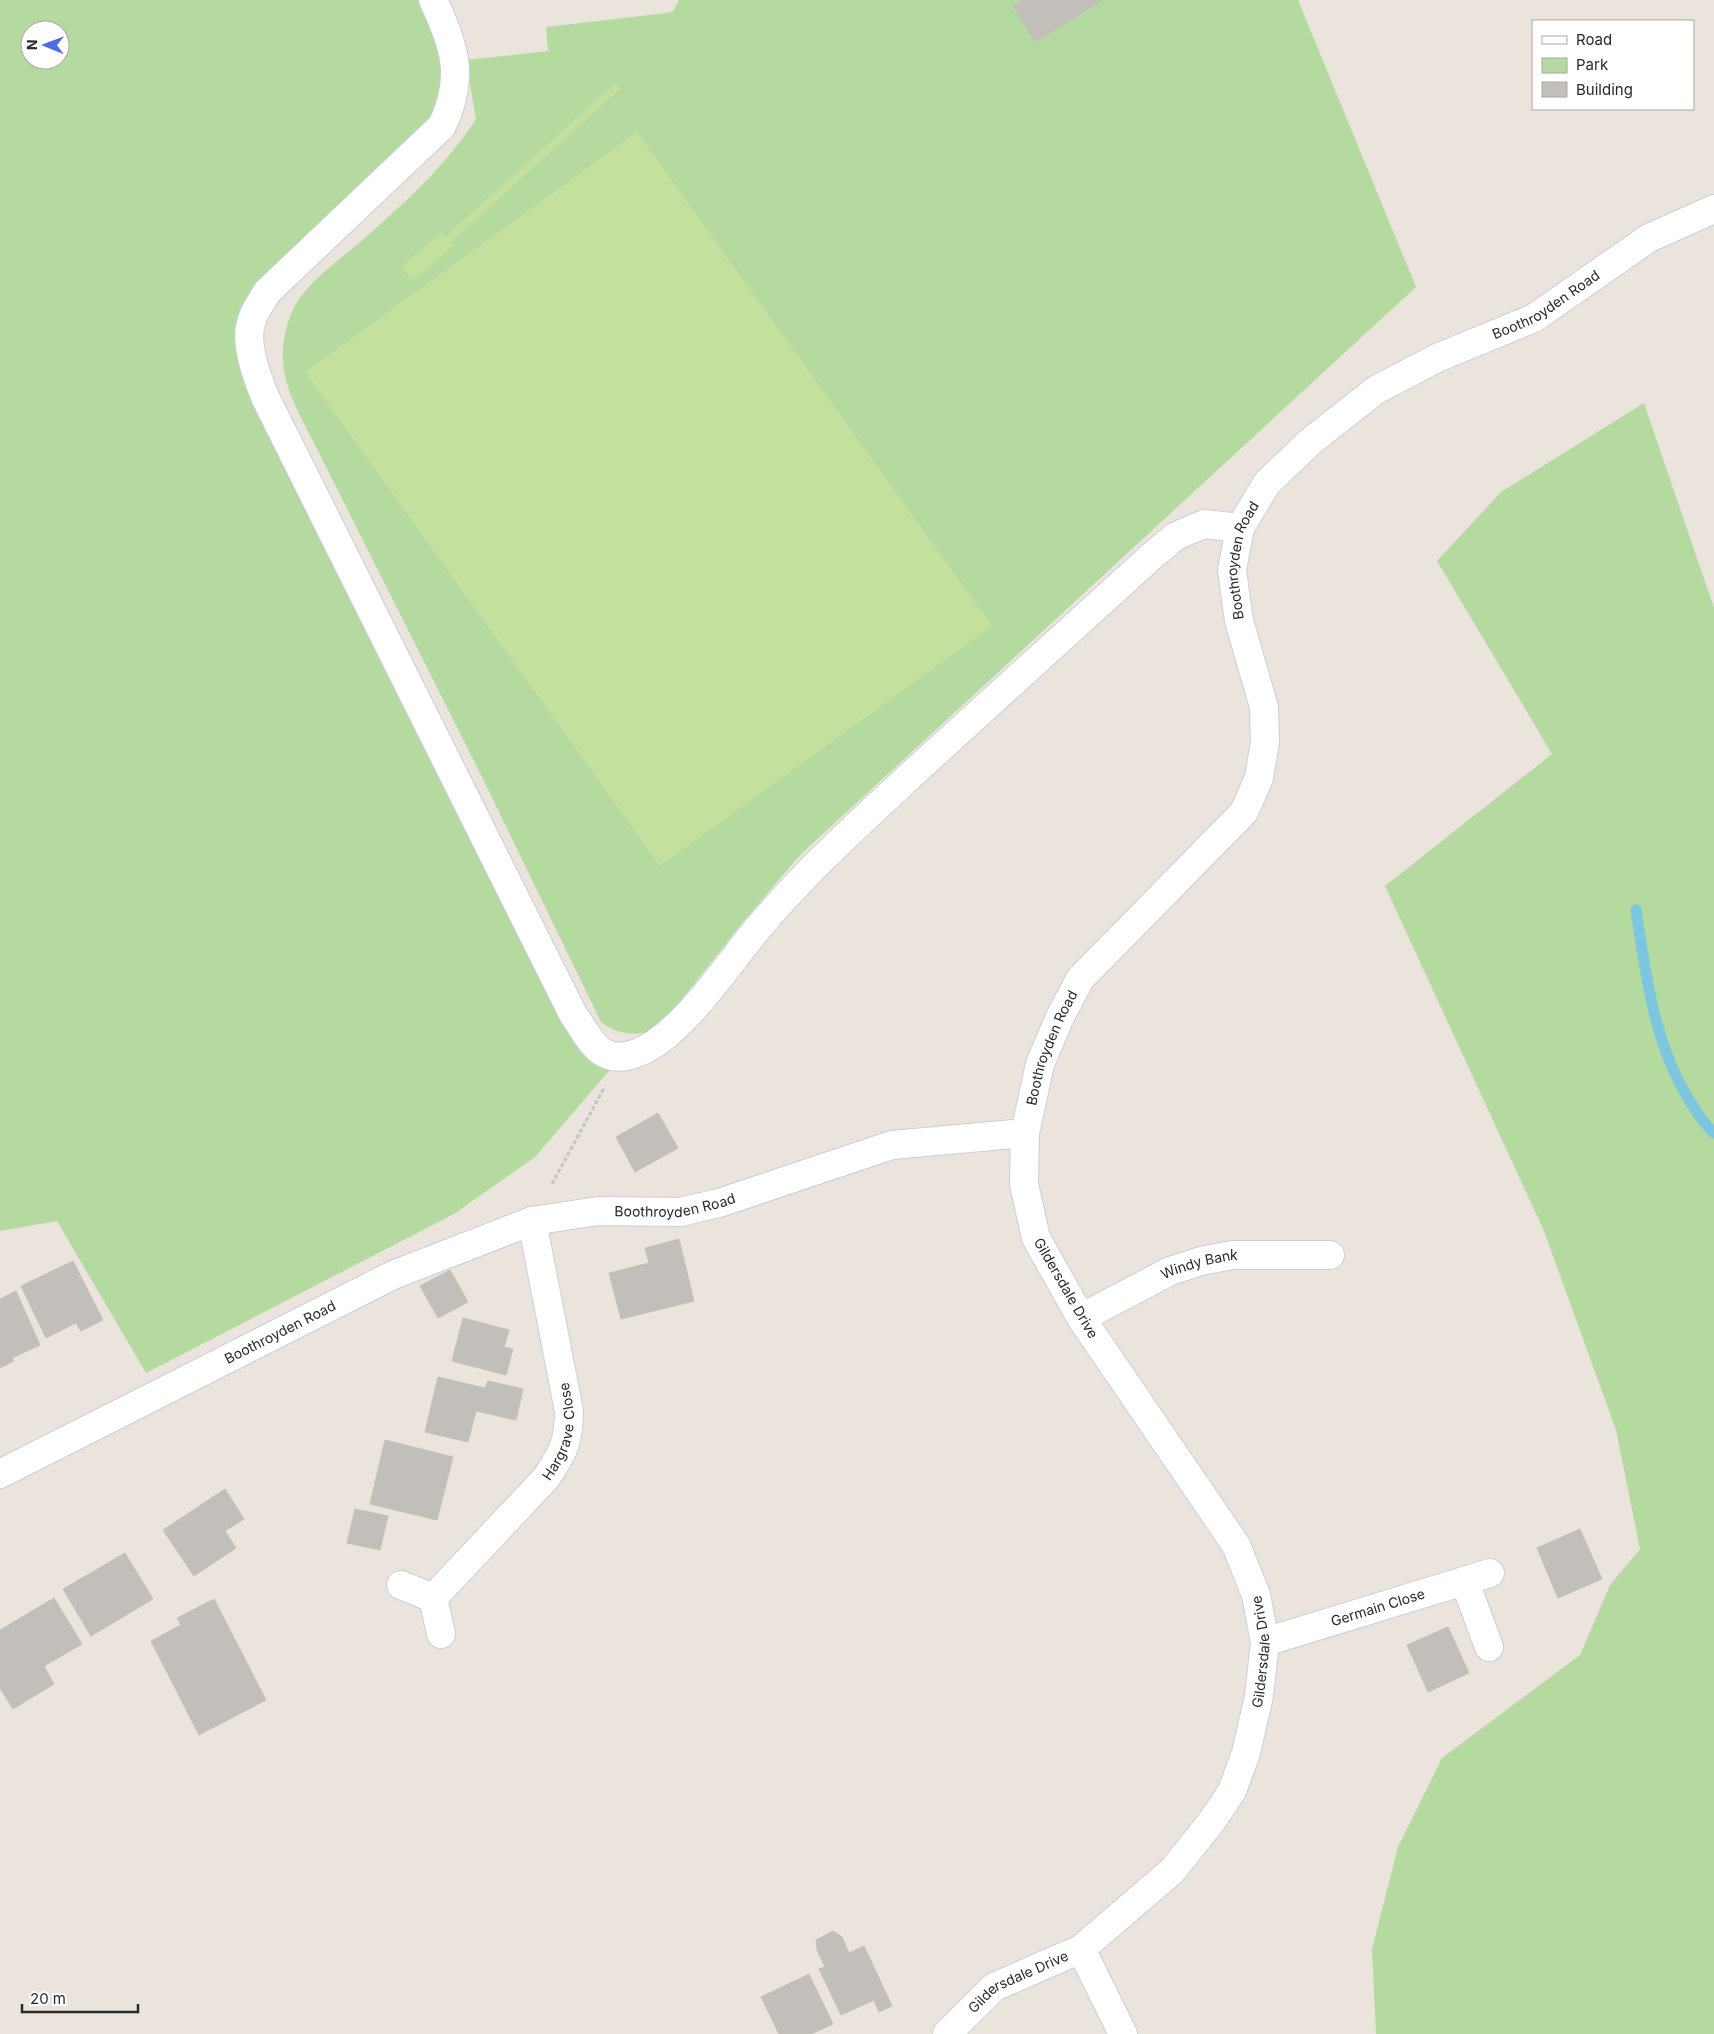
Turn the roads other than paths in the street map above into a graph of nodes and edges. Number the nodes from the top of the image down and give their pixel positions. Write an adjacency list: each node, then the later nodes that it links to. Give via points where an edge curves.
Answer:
1 (433, 0): 3 (street, via 454,58 457,76 451,108 442,126 268,292 256,310 250,328 251,352 266,399 573,1014 598,1050 621,1057 638,1053 679,1025 777,905 864,819 1176,536 1204,524)
2 (1714, 209): 3 (street, Boothroyden Road, via 1648,238 1534,318 1437,358 1376,390 1311,441 1267,483)
3 (1240, 528): 4 (street, Boothroyden Road, via 1232,570 1238,621 1264,706 1265,742 1259,778 1244,812 1080,979 1040,1064)
4 (1025, 1133): 5 (street, Boothroyden Road, via 892,1145 719,1203 680,1212 598,1211); 7 (street, Gildersdale Drive, via 1024,1184 1036,1238)
5 (532, 1221): 8 (street, Boothroyden Road, via 393,1275); 12 (street, Hargrave Close, via 569,1411 569,1431 562,1456 546,1478)
6 (1330, 1255): 7 (street, Windy Bank, via 1232,1255 1201,1261 1170,1271)
7 (1081, 1318): 14 (street, Gildersdale Drive, via 1236,1546 1256,1595)
8 (0, 1474)
9 (1490, 1573): 10 (street, Germain Close)
10 (1465, 1582): 14 (street, Germain Close); 15 (street)
11 (401, 1585): 12 (street)
12 (433, 1598): 13 (street)
13 (441, 1634)
14 (1265, 1642): 16 (street, Gildersdale Drive, via 1259,1696 1249,1743 1232,1791 1172,1871)
15 (1489, 1647)
16 (1081, 1949): 17 (street, Gildersdale Drive, via 994,1987); 18 (street)
17 (947, 2034)
18 (1123, 2034)

